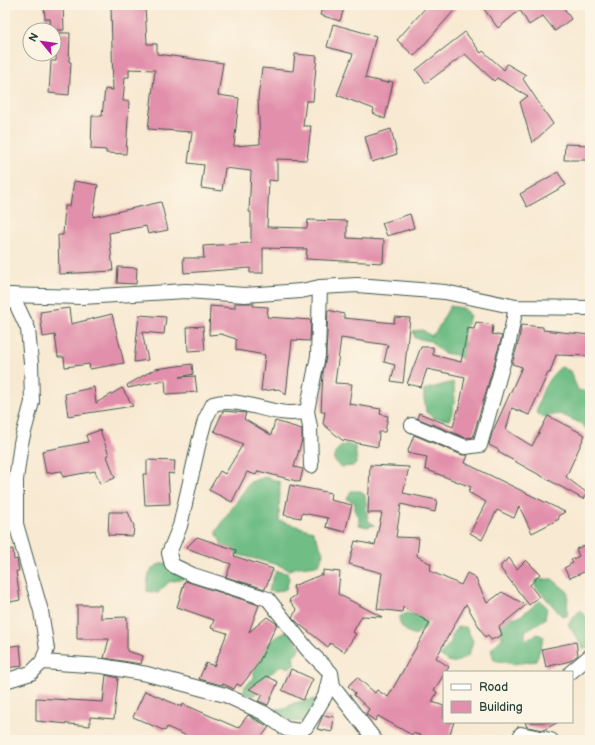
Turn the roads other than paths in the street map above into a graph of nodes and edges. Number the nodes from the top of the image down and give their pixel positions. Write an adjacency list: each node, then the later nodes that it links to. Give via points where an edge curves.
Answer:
1 (320, 287): 2 (street, via 245,295 186,291 82,297); 3 (street, via 357,285 445,292); 5 (street, via 318,356)
2 (9, 295): 9 (street, via 28,329 32,402 21,443 16,480 16,524 41,611 48,649)
3 (516, 307): 4 (street); 6 (street, via 509,342 480,445 465,447)
4 (590, 308)
5 (307, 411): 7 (street); 11 (street, via 280,413 224,401 214,404 199,442 180,526 169,553 172,565 193,575 268,599 307,649)
6 (412, 425)
7 (311, 466)
8 (590, 656): 10 (street)
9 (42, 662): 11 (street, via 102,666 147,674 225,695 264,713 286,728 300,731 306,727 325,696); 12 (street, via 30,673)
10 (572, 671)
11 (331, 673): 14 (street, via 333,686)
12 (5, 681)
13 (522, 732): 15 (street)
14 (375, 740)
15 (551, 740)

